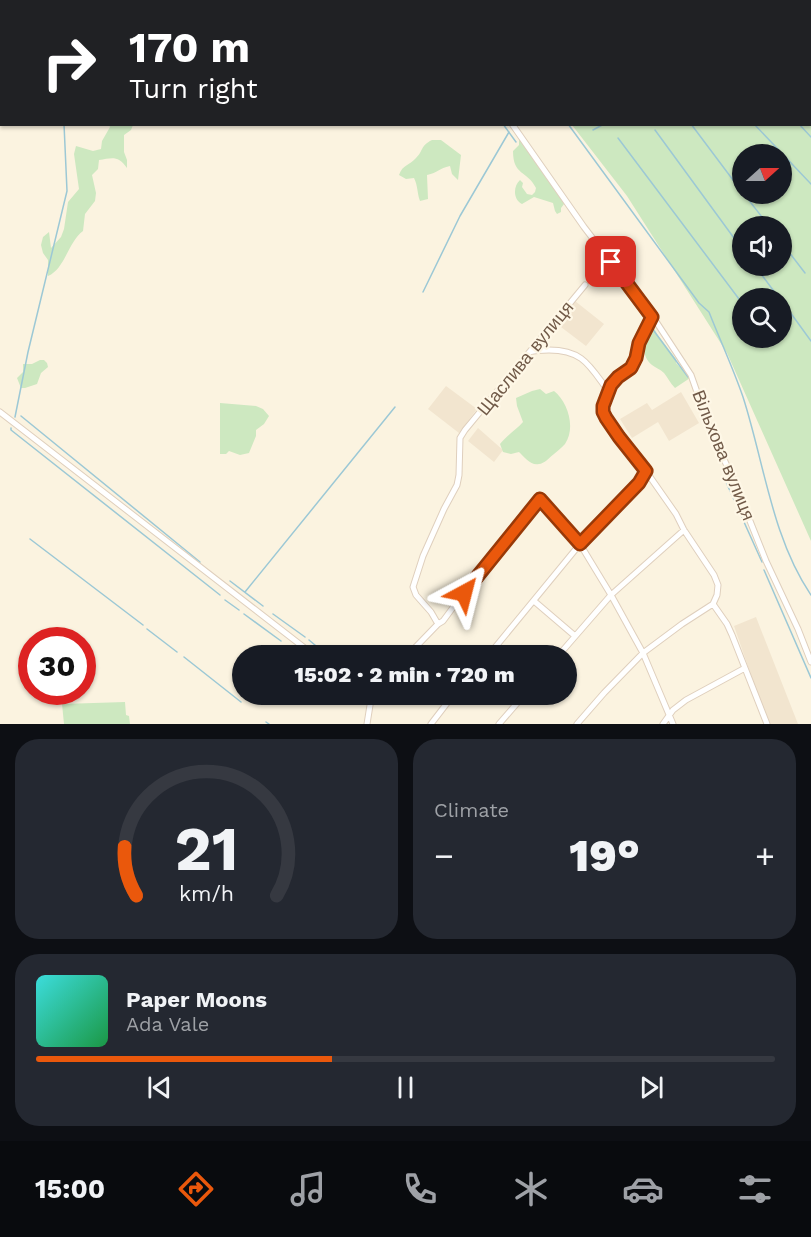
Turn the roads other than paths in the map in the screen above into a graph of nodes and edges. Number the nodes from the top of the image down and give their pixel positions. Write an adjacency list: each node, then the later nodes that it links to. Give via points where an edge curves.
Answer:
1 (513, 126): 3 (street, Вільхова вулиця)
2 (585, 285): 4 (street, Щаслива вулиця)
3 (652, 317): 5 (street, via 631,368 618,377); 20 (street, Вільхова вулиця, via 691,375 710,429)
4 (529, 353): 5 (street, via 575,353 589,363); 13 (street, Щаслива вулиця, via 460,438 457,485 423,556 413,587)
5 (609, 392): 7 (street, via 603,412)
6 (0, 412): 15 (street)
7 (646, 471): 8 (street); 9 (street)
8 (684, 530): 10 (street); 12 (street, via 718,585)
9 (580, 544): 10 (street); 11 (street); 13 (street, via 540,499)
10 (611, 595): 14 (street); 19 (street)
11 (534, 601): 14 (street); 17 (street)
12 (713, 604): 19 (street); 21 (street, via 727,624)
13 (438, 624): 16 (street)
14 (575, 636): 18 (street)
15 (301, 645)
16 (418, 645)
17 (497, 645)
18 (567, 645)
19 (643, 653): 25 (street); 29 (street)
20 (811, 662)
21 (745, 668): 25 (street, via 686,700); 32 (street)
22 (371, 705): 26 (street)
23 (446, 705): 27 (street)
24 (515, 705): 28 (street)
25 (670, 714): 30 (street); 31 (street)
26 (367, 724)
27 (431, 724)
28 (499, 724)
29 (577, 724)
30 (663, 724)
31 (674, 724)
32 (767, 724)

